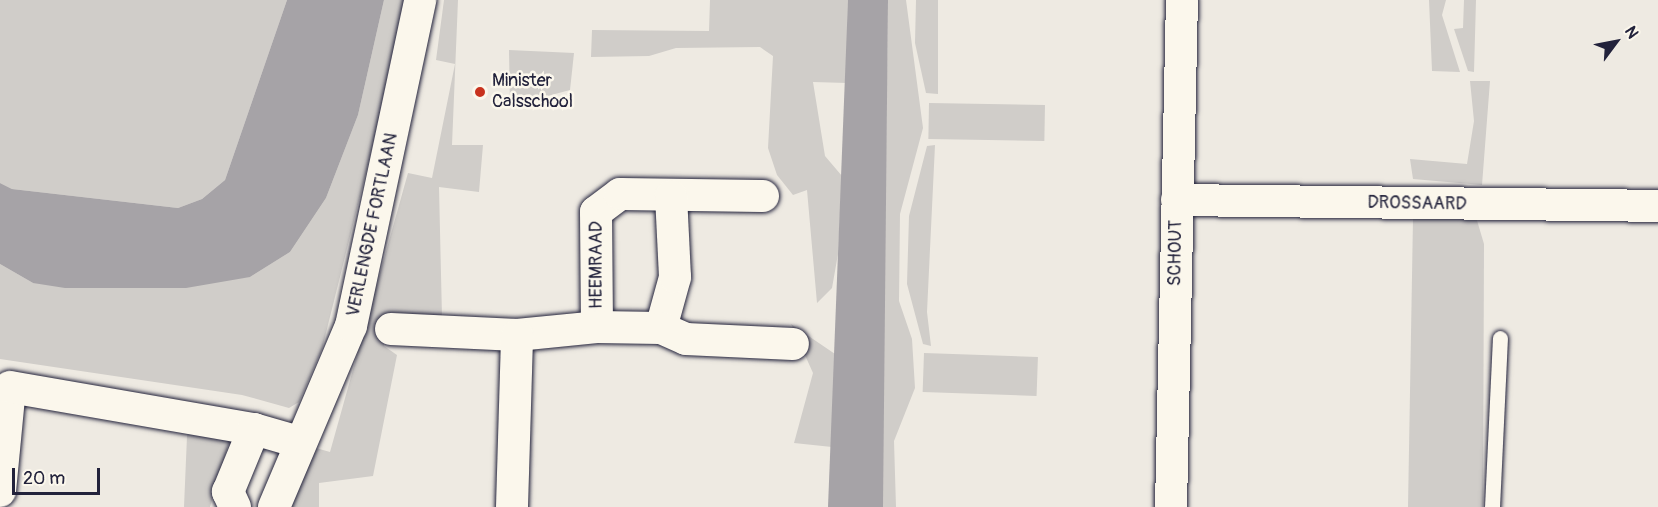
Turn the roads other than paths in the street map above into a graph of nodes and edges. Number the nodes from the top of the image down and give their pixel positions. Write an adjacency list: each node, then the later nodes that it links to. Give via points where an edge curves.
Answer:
1 (420, 0): 14 (street, VERLENGDE FORTLAAN, via 351,326)
2 (1182, 0): 5 (street, SCHOUT)
3 (671, 196): 4 (street, HEEMRAAD); 7 (street, HEEMRAAD, via 620,194 596,212); 8 (street, via 675,277)
4 (763, 196)
5 (1177, 200): 6 (street, DROSSAARD); 19 (street, SCHOUT)
6 (1658, 206)
7 (597, 327): 8 (street, HEEMRAAD); 10 (street, HEEMRAAD)
8 (661, 328): 12 (street, HEEMRAAD, via 686,339)
9 (391, 329): 10 (street, HEEMRAAD)
10 (517, 335): 18 (street)
11 (1500, 338): 20 (lane)
12 (793, 344)
13 (254, 429): 14 (street); 15 (street, via 10,387); 16 (street, via 228,492)
14 (299, 442): 17 (street, VERLENGDE FORTLAAN)
15 (0, 491)
16 (235, 507)
17 (274, 507)
18 (512, 507)
19 (1171, 507)
20 (1492, 507)

